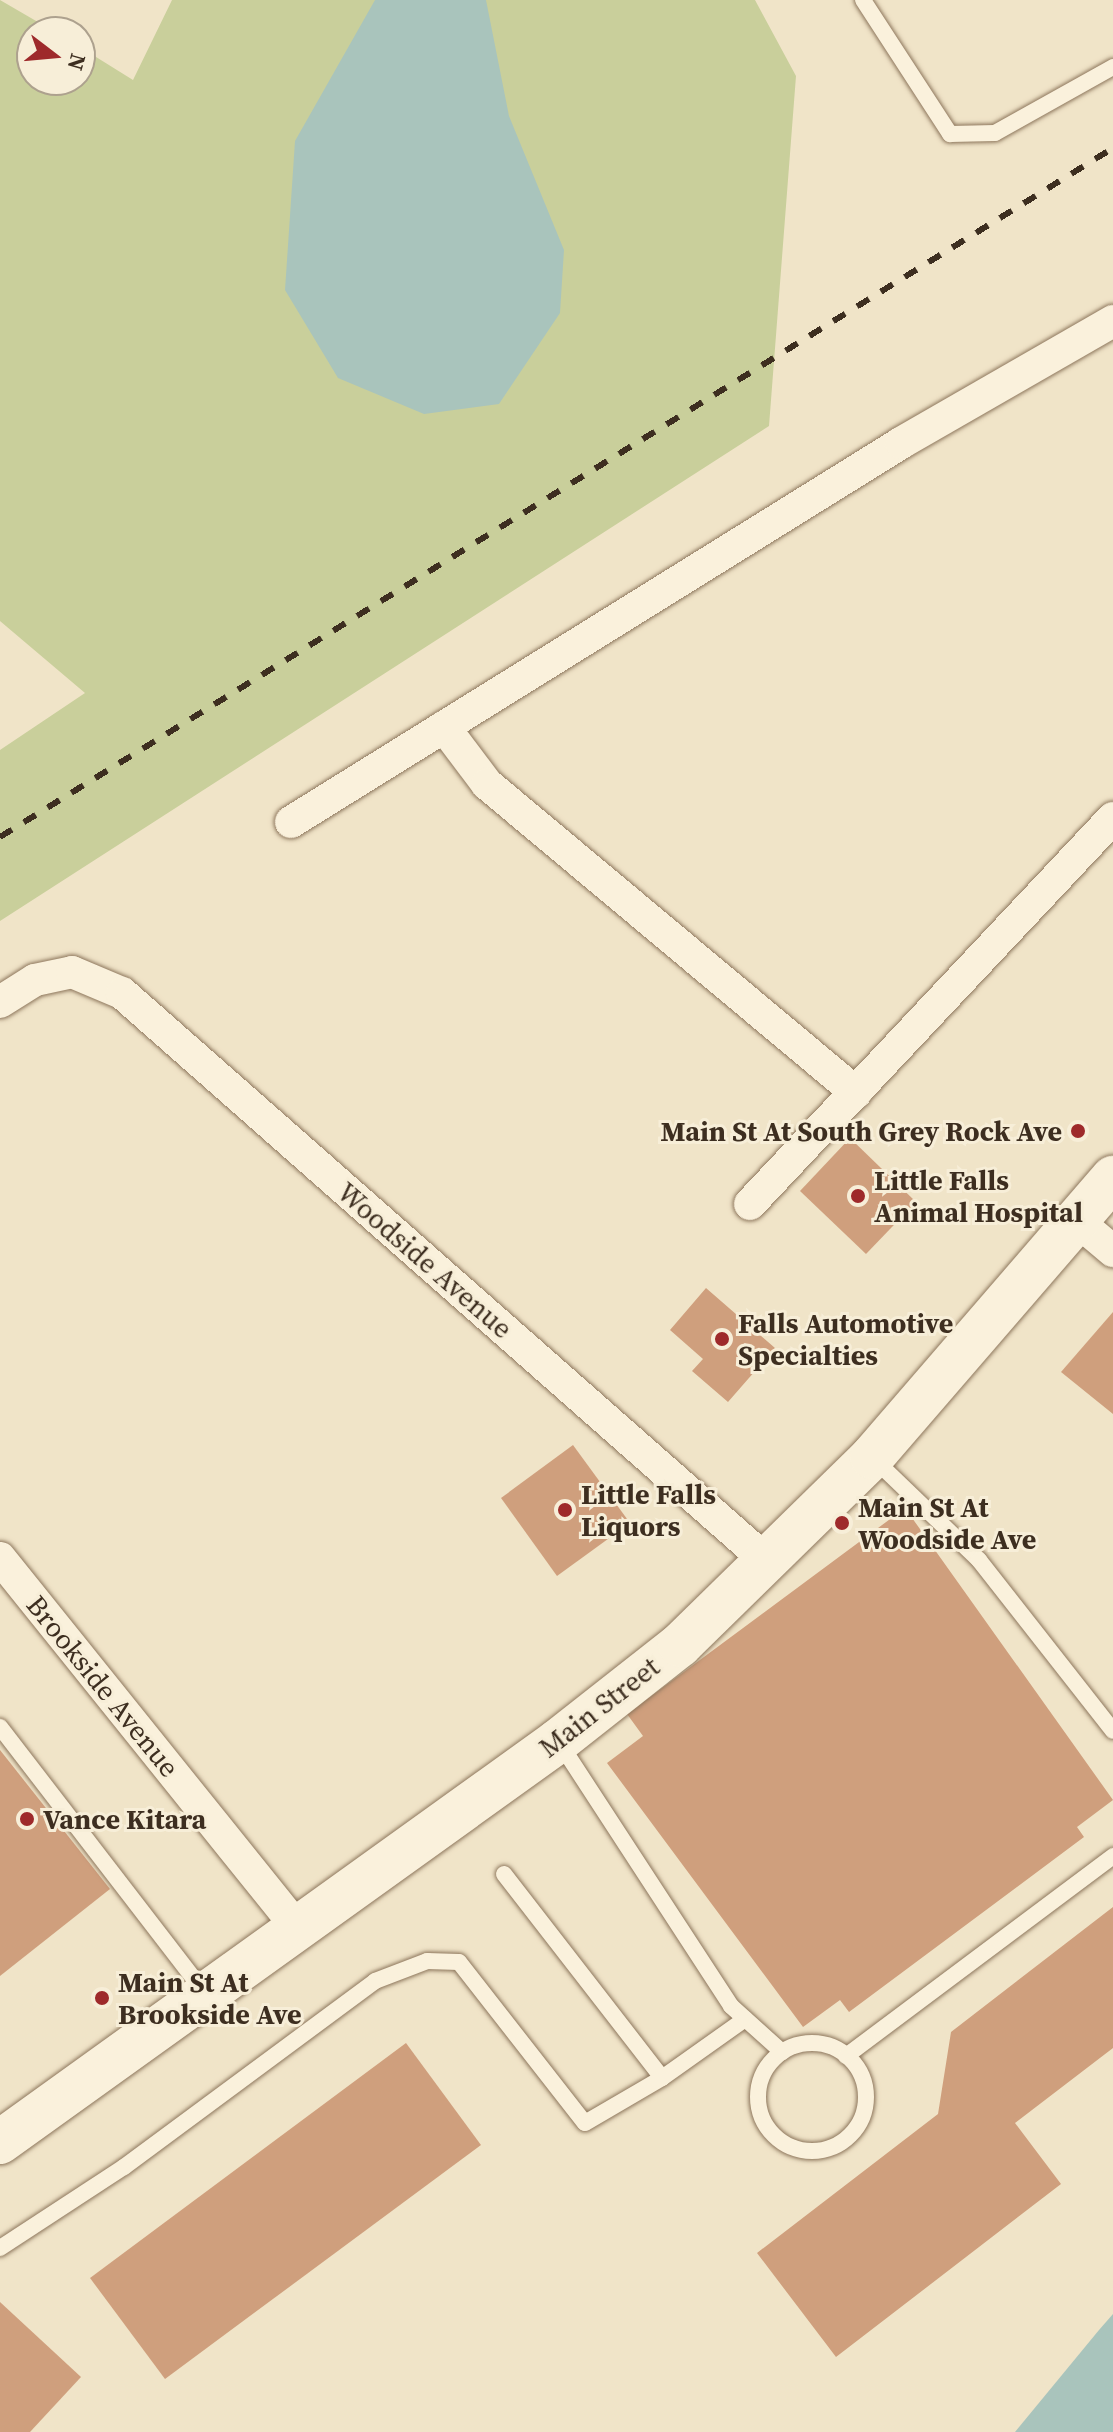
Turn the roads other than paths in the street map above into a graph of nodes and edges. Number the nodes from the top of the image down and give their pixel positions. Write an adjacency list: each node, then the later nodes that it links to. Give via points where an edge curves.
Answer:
1 (863, 0): 2 (lane, via 950,134 995,133)
2 (1113, 67)
3 (1113, 321): 4 (street, via 901,443)
4 (444, 727): 6 (street); 8 (street, via 487,784)
5 (1113, 818): 8 (street)
6 (291, 822)
7 (0, 1002): 15 (street, Woodside Avenue, via 35,980 72,972 122,993)
8 (856, 1092): 10 (street)
9 (1113, 1178): 11 (main road, Main Street)
10 (750, 1204)
11 (1075, 1219): 12 (street); 13 (main road, Main Street)
12 (1113, 1251)
13 (872, 1457): 15 (main road, Main Street); 17 (lane, via 962,1540)
14 (0, 1558): 21 (street, Brookside Avenue)
15 (769, 1563): 18 (main road, Main Street)
16 (0, 1727): 22 (lane)
17 (1113, 1731)
18 (558, 1741): 21 (main road, Main Street); 23 (lane)
19 (1113, 1856): 25 (lane)
20 (504, 1874): 26 (lane)
21 (296, 1926): 22 (main road, Main Street)
22 (205, 1993): 27 (main road, Main Street)
23 (745, 2019): 24 (lane); 26 (lane)
24 (782, 2052): 25 (lane, via 815,2043); 25 (lane, via 760,2081 758,2100 772,2133 803,2151 839,2144 862,2118 864,2084)
25 (846, 2056)
26 (662, 2078): 28 (lane, via 585,2123 459,1962 427,1961 375,1981 100,2185)
27 (0, 2142)
28 (0, 2248)

